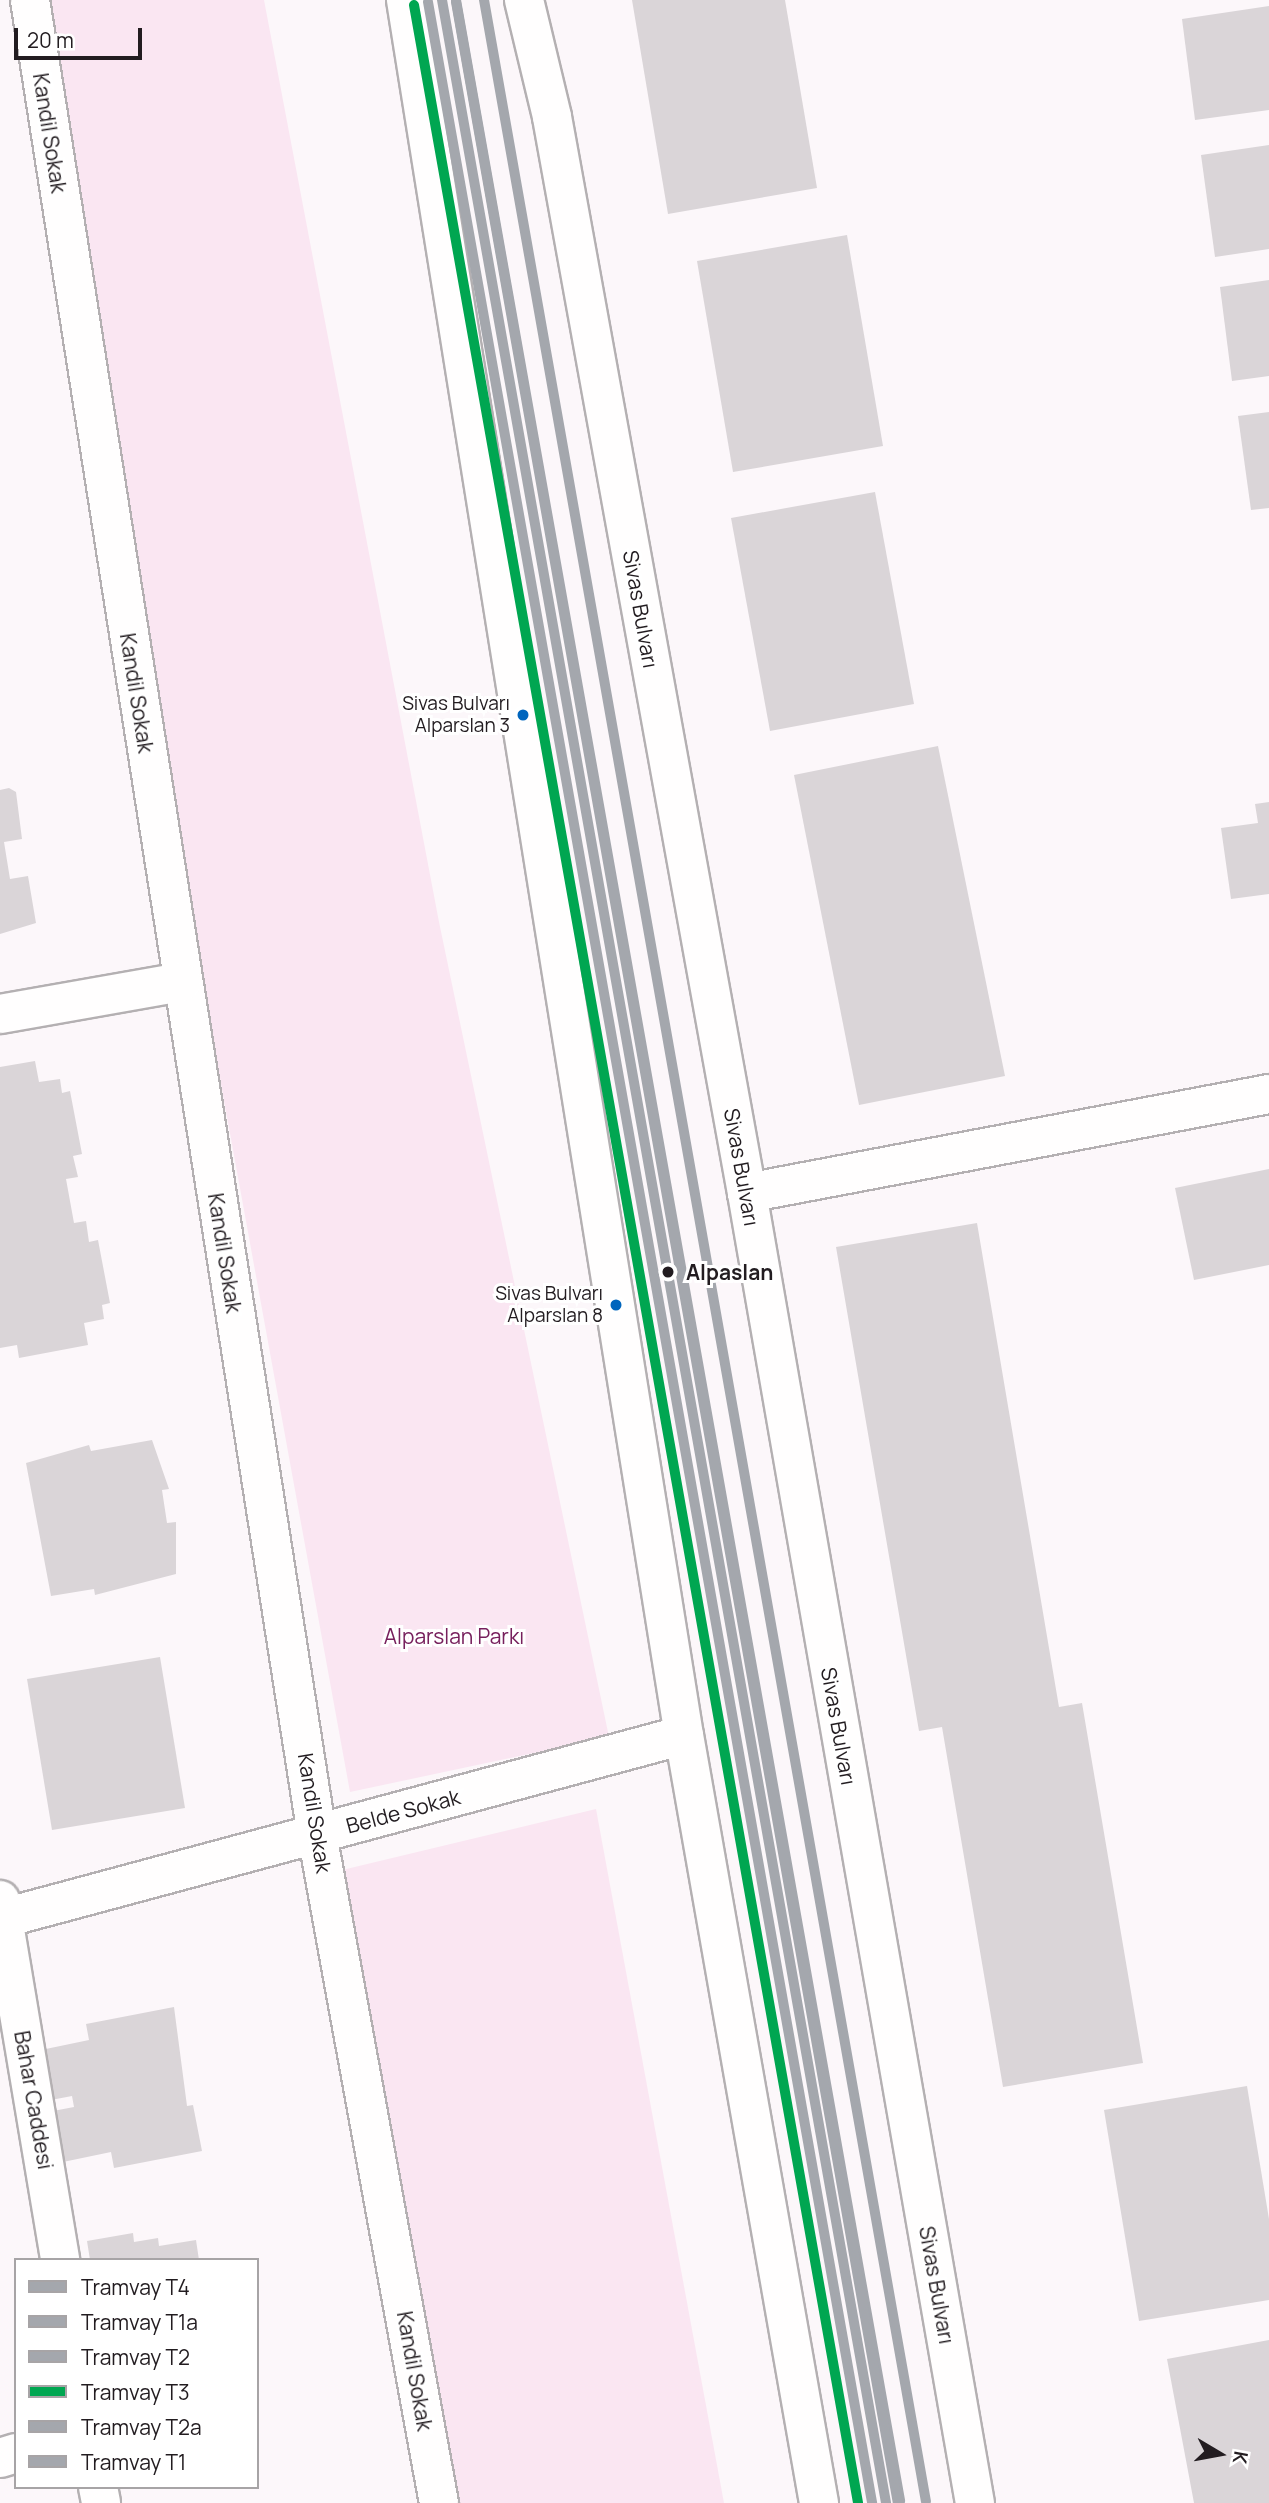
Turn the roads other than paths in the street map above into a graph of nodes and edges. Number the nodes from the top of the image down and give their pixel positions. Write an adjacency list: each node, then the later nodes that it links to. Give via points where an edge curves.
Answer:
1 (30, 0): 8 (main road, Kandil Sokak)
2 (388, 0): 7 (main road)
3 (406, 0): 7 (main road)
4 (524, 0): 6 (main road, Sivas Bulvarı)
5 (536, 0): 6 (main road)
6 (552, 117): 11 (main road, Sivas Bulvarı)
7 (443, 211): 12 (main road)
8 (181, 982): 9 (main road); 13 (main road, Kandil Sokak)
9 (0, 1014)
10 (1269, 1094): 11 (main road)
11 (747, 1193): 18 (main road, Sivas Bulvarı)
12 (684, 1735): 13 (main road, Belde Sokak); 17 (main road)
13 (317, 1834): 14 (main road, Belde Sokak); 16 (main road, Kandil Sokak)
14 (1, 1912): 15 (main road, Bahar Caddesi)
15 (60, 2258)
16 (439, 2503)
17 (819, 2503)
18 (975, 2503)

